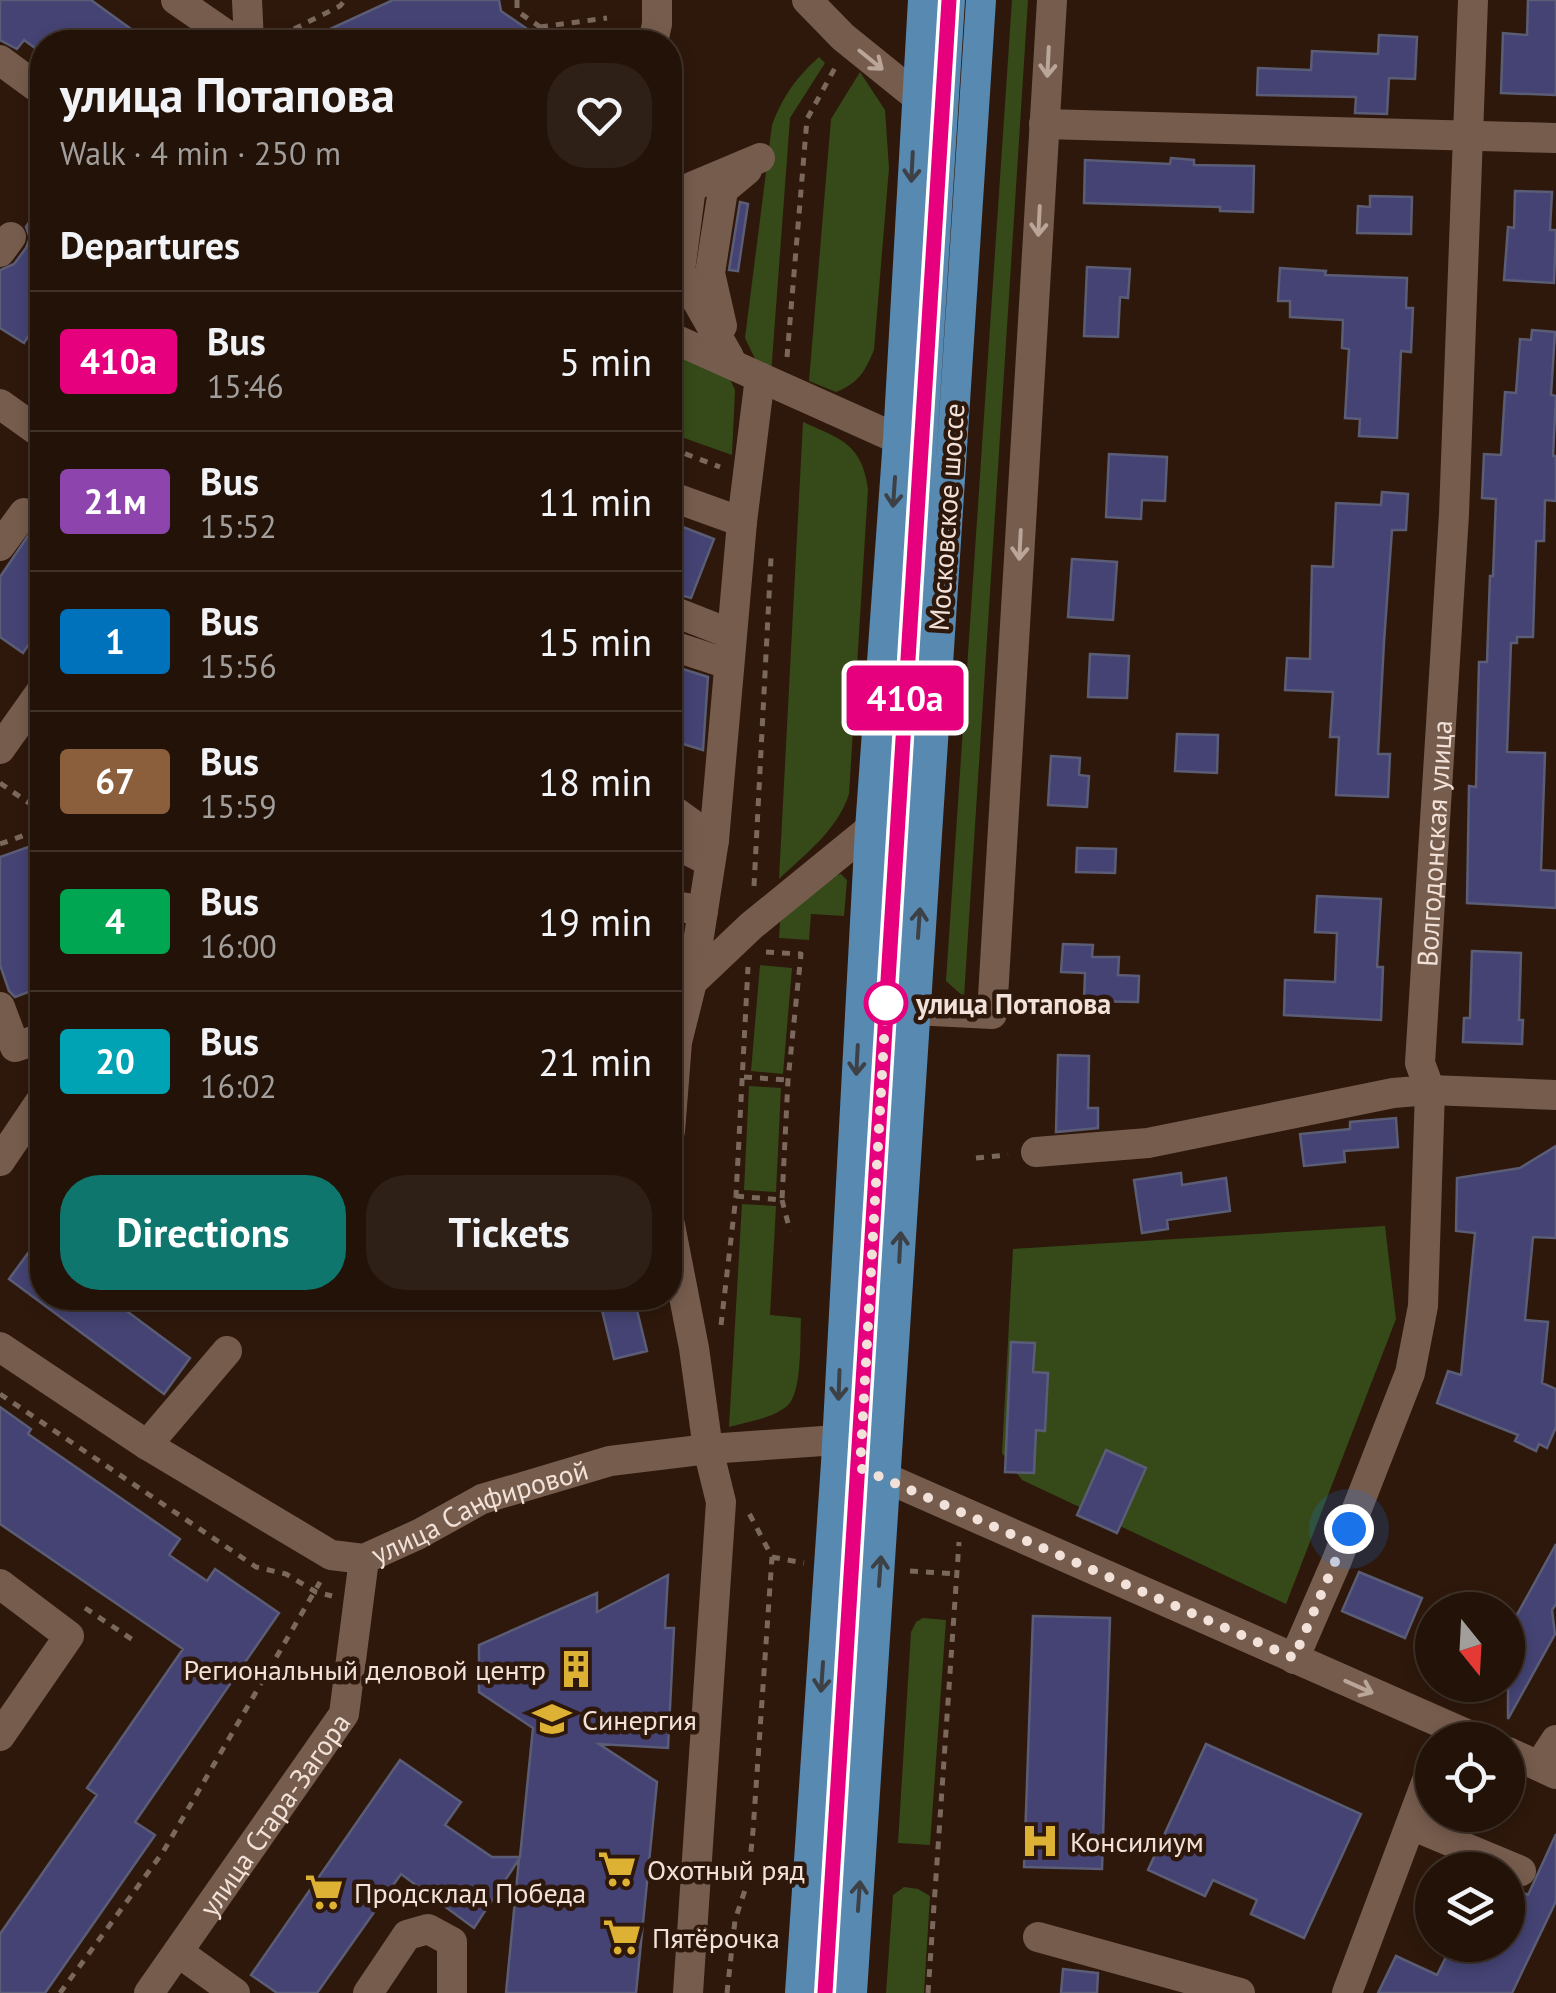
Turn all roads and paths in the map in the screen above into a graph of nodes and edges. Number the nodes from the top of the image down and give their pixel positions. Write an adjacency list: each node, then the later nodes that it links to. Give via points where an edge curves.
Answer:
1 (176, 0): 15 (street)
2 (247, 0): 16 (street)
3 (345, 0): 14 (path)
4 (517, 0): 13 (path, via 518,11)
5 (657, 0): 18 (street)
6 (806, 0): 19 (street)
7 (923, 0): 22 (main road, Московское шоссе)
8 (950, 0): 78 (main road, Московское шоссе)
9 (980, 0): 58 (main road, Московское шоссе, one-way to 9)
10 (1052, 0): 23 (street, one-way to 23)
11 (1473, 0): 24 (street, Волгодонская улица)
12 (606, 18): 13 (path)
13 (540, 27): 17 (path)
14 (294, 29)
15 (220, 30)
16 (249, 30)
17 (544, 30)
18 (656, 30)
19 (843, 37): 22 (street, one-way to 22); 30 (path, via 836,68 808,119)
20 (0, 60): 21 (street)
21 (30, 82)
22 (916, 96): 33 (main road, Московское шоссе, one-way to 33)
23 (1044, 124): 24 (street); 58 (street, one-way to 58, via 992,1014)
24 (1468, 135): 25 (street); 62 (street, Волгодонская улица, via 1454,514 1420,1063)
25 (1556, 138)
26 (760, 158): 27 (street, via 691,187); 28 (street, via 723,190 720,206 710,273 729,357)
27 (682, 255)
28 (682, 274)
29 (682, 341): 30 (street)
30 (772, 382): 33 (street); 36 (street)
31 (0, 404): 32 (street)
32 (30, 425)
33 (898, 439): 47 (main road, Московское шоссе, one-way to 47)
34 (682, 500): 36 (street)
35 (24, 512): 37 (street)
36 (742, 522): 41 (street)
37 (0, 546)
38 (772, 547): 54 (path)
39 (682, 618): 41 (street)
40 (682, 646): 41 (street)
41 (729, 649): 51 (street)
42 (30, 703): 43 (street)
43 (5, 731)
44 (0, 783): 45 (path)
45 (30, 804)
46 (682, 820): 51 (street)
47 (870, 829): 54 (street); 75 (main road, Московское шоссе, one-way to 75)
48 (30, 833): 49 (path)
49 (0, 844)
50 (682, 845): 51 (street)
51 (712, 851): 53 (street)
52 (682, 907): 53 (street)
53 (703, 911): 55 (street)
54 (752, 926): 55 (street)
55 (686, 972): 56 (street)
56 (682, 1003)
57 (0, 1007): 59 (street, via 15,1047)
58 (914, 1010): 78 (main road, Московское шоссе, one-way to 58)
59 (30, 1042)
60 (744, 1076): 61 (path); 61 (path, via 748,951 801,954); 67 (path)
61 (788, 1080): 68 (path)
62 (1430, 1090): 63 (street); 65 (street, via 1148,1143); 89 (street, Волгодонская улица, via 1423,1306 1410,1373)
63 (1556, 1095)
64 (30, 1117): 66 (street)
65 (1036, 1152)
66 (0, 1161)
67 (736, 1196): 68 (path); 71 (path)
68 (782, 1200): 69 (path)
69 (790, 1230)
70 (682, 1282): 77 (street)
71 (720, 1335)
72 (0, 1347): 76 (street, улица Санфировой)
73 (227, 1351): 76 (street)
74 (0, 1394): 87 (path, via 256,1567 286,1574)
75 (837, 1440): 77 (street, улица Санфировой); 107 (main road, Московское шоссе, one-way to 107)
76 (147, 1445): 82 (street, улица Санфировой, via 331,1556)
77 (708, 1449): 82 (street, улица Санфировой, via 610,1461 482,1499); 105 (street, via 722,1502)
78 (873, 1473): 89 (street); 108 (main road, Московское шоссе); 109 (main road, Московское шоссе, one-way to 78)
79 (744, 1505): 81 (path)
80 (959, 1542): 85 (path)
81 (772, 1557): 83 (path); 106 (path, via 748,1882 735,1920)
82 (364, 1559): 88 (street, улица Стара-Загора)
83 (807, 1563)
84 (901, 1571): 85 (path)
85 (956, 1574): 110 (path)
86 (0, 1584): 91 (street, via 68,1636)
87 (316, 1592): 88 (path); 100 (path, via 163,1852)
88 (360, 1602): 99 (street, улица Стара-Загора, via 344,1714)
89 (1294, 1658): 90 (street, one-way to 90)
90 (1423, 1722)
91 (0, 1736)
92 (1556, 1740): 94 (street)
93 (1525, 1760): 94 (street)
94 (1548, 1770)
95 (1415, 1816): 96 (street)
96 (1412, 1825): 97 (street); 112 (street)
97 (1476, 1852)
98 (1038, 1937): 111 (street)
99 (178, 1952): 101 (street, улица Стара-Загора); 102 (street)
100 (60, 1993)
101 (149, 1993)
102 (235, 1993)
103 (368, 1993): 104 (street, via 407,1935 428,1930 452,1942)
104 (452, 1993)
105 (688, 1993)
106 (727, 1993)
107 (800, 1993)
108 (825, 1993)
109 (852, 1993)
110 (928, 1993)
111 (1240, 1993)
112 (1347, 1993)

